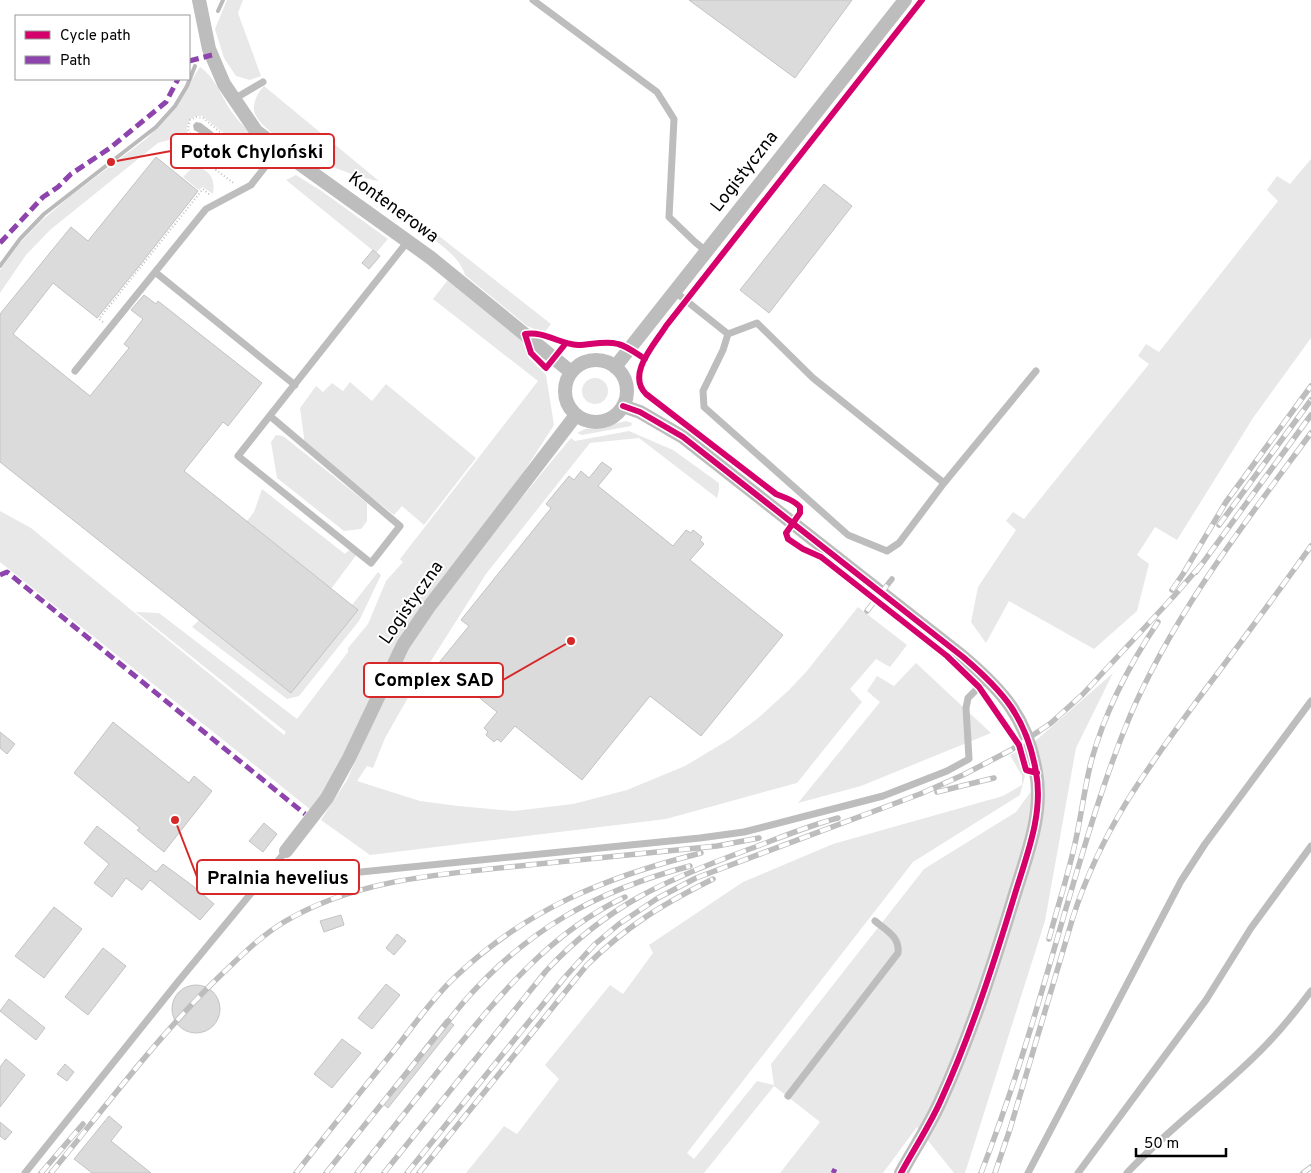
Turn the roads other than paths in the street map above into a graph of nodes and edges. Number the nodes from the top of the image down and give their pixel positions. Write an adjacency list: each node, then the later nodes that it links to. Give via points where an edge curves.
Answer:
1 (199, 0): 5 (street, Kontenerowa, via 209,49)
2 (905, 0): 8 (street, Logistyczna)
3 (538, 2): 8 (lane, via 657,92 674,119 669,216)
4 (263, 82): 5 (lane)
5 (234, 99): 6 (street, Kontenerowa, via 256,131)
6 (279, 149): 7 (street, Kontenerowa); 9 (lane, via 251,185 206,209)
7 (408, 241): 15 (street, Kontenerowa); 16 (lane)
8 (706, 251): 10 (street, Logistyczna)
9 (155, 272): 13 (lane); 16 (lane)
10 (674, 291): 11 (lane); 12 (street, Logistyczna)
11 (728, 334): 20 (lane, via 757,323 813,378); 20 (lane, via 703,391 704,407 848,535 887,551 899,543)
12 (615, 367): 15 (street, via 595,360); 17 (street, via 626,383)
13 (75, 371)
14 (1036, 371): 20 (lane)
15 (571, 372): 18 (street, via 565,392)
16 (295, 384): 19 (lane)
17 (623, 406): 18 (street, via 612,418 604,421 588,421); 21 (street, via 683,437)
18 (576, 415): 24 (street, Logistyczna, via 402,645 327,798)
19 (270, 416): 19 (lane, via 238,456 371,563 400,526)
20 (944, 483)
21 (988, 678): 25 (lane, via 968,698 969,759 883,796 718,836); 30 (street, via 1014,709 1032,752 1038,792 1036,817 993,968 968,1038 940,1102)
22 (1311, 701): 31 (lane, via 1181,881)
23 (1311, 846): 32 (lane, via 1251,928 1206,1000)
24 (286, 851): 25 (lane)
25 (261, 882): 29 (lane)
26 (875, 921): 28 (lane, via 895,938 898,953)
27 (1311, 990): 33 (lane, via 1254,1058)
28 (788, 1096)
29 (25, 1173)
30 (901, 1173)
31 (1028, 1173)
32 (1078, 1173)
33 (1127, 1173)

